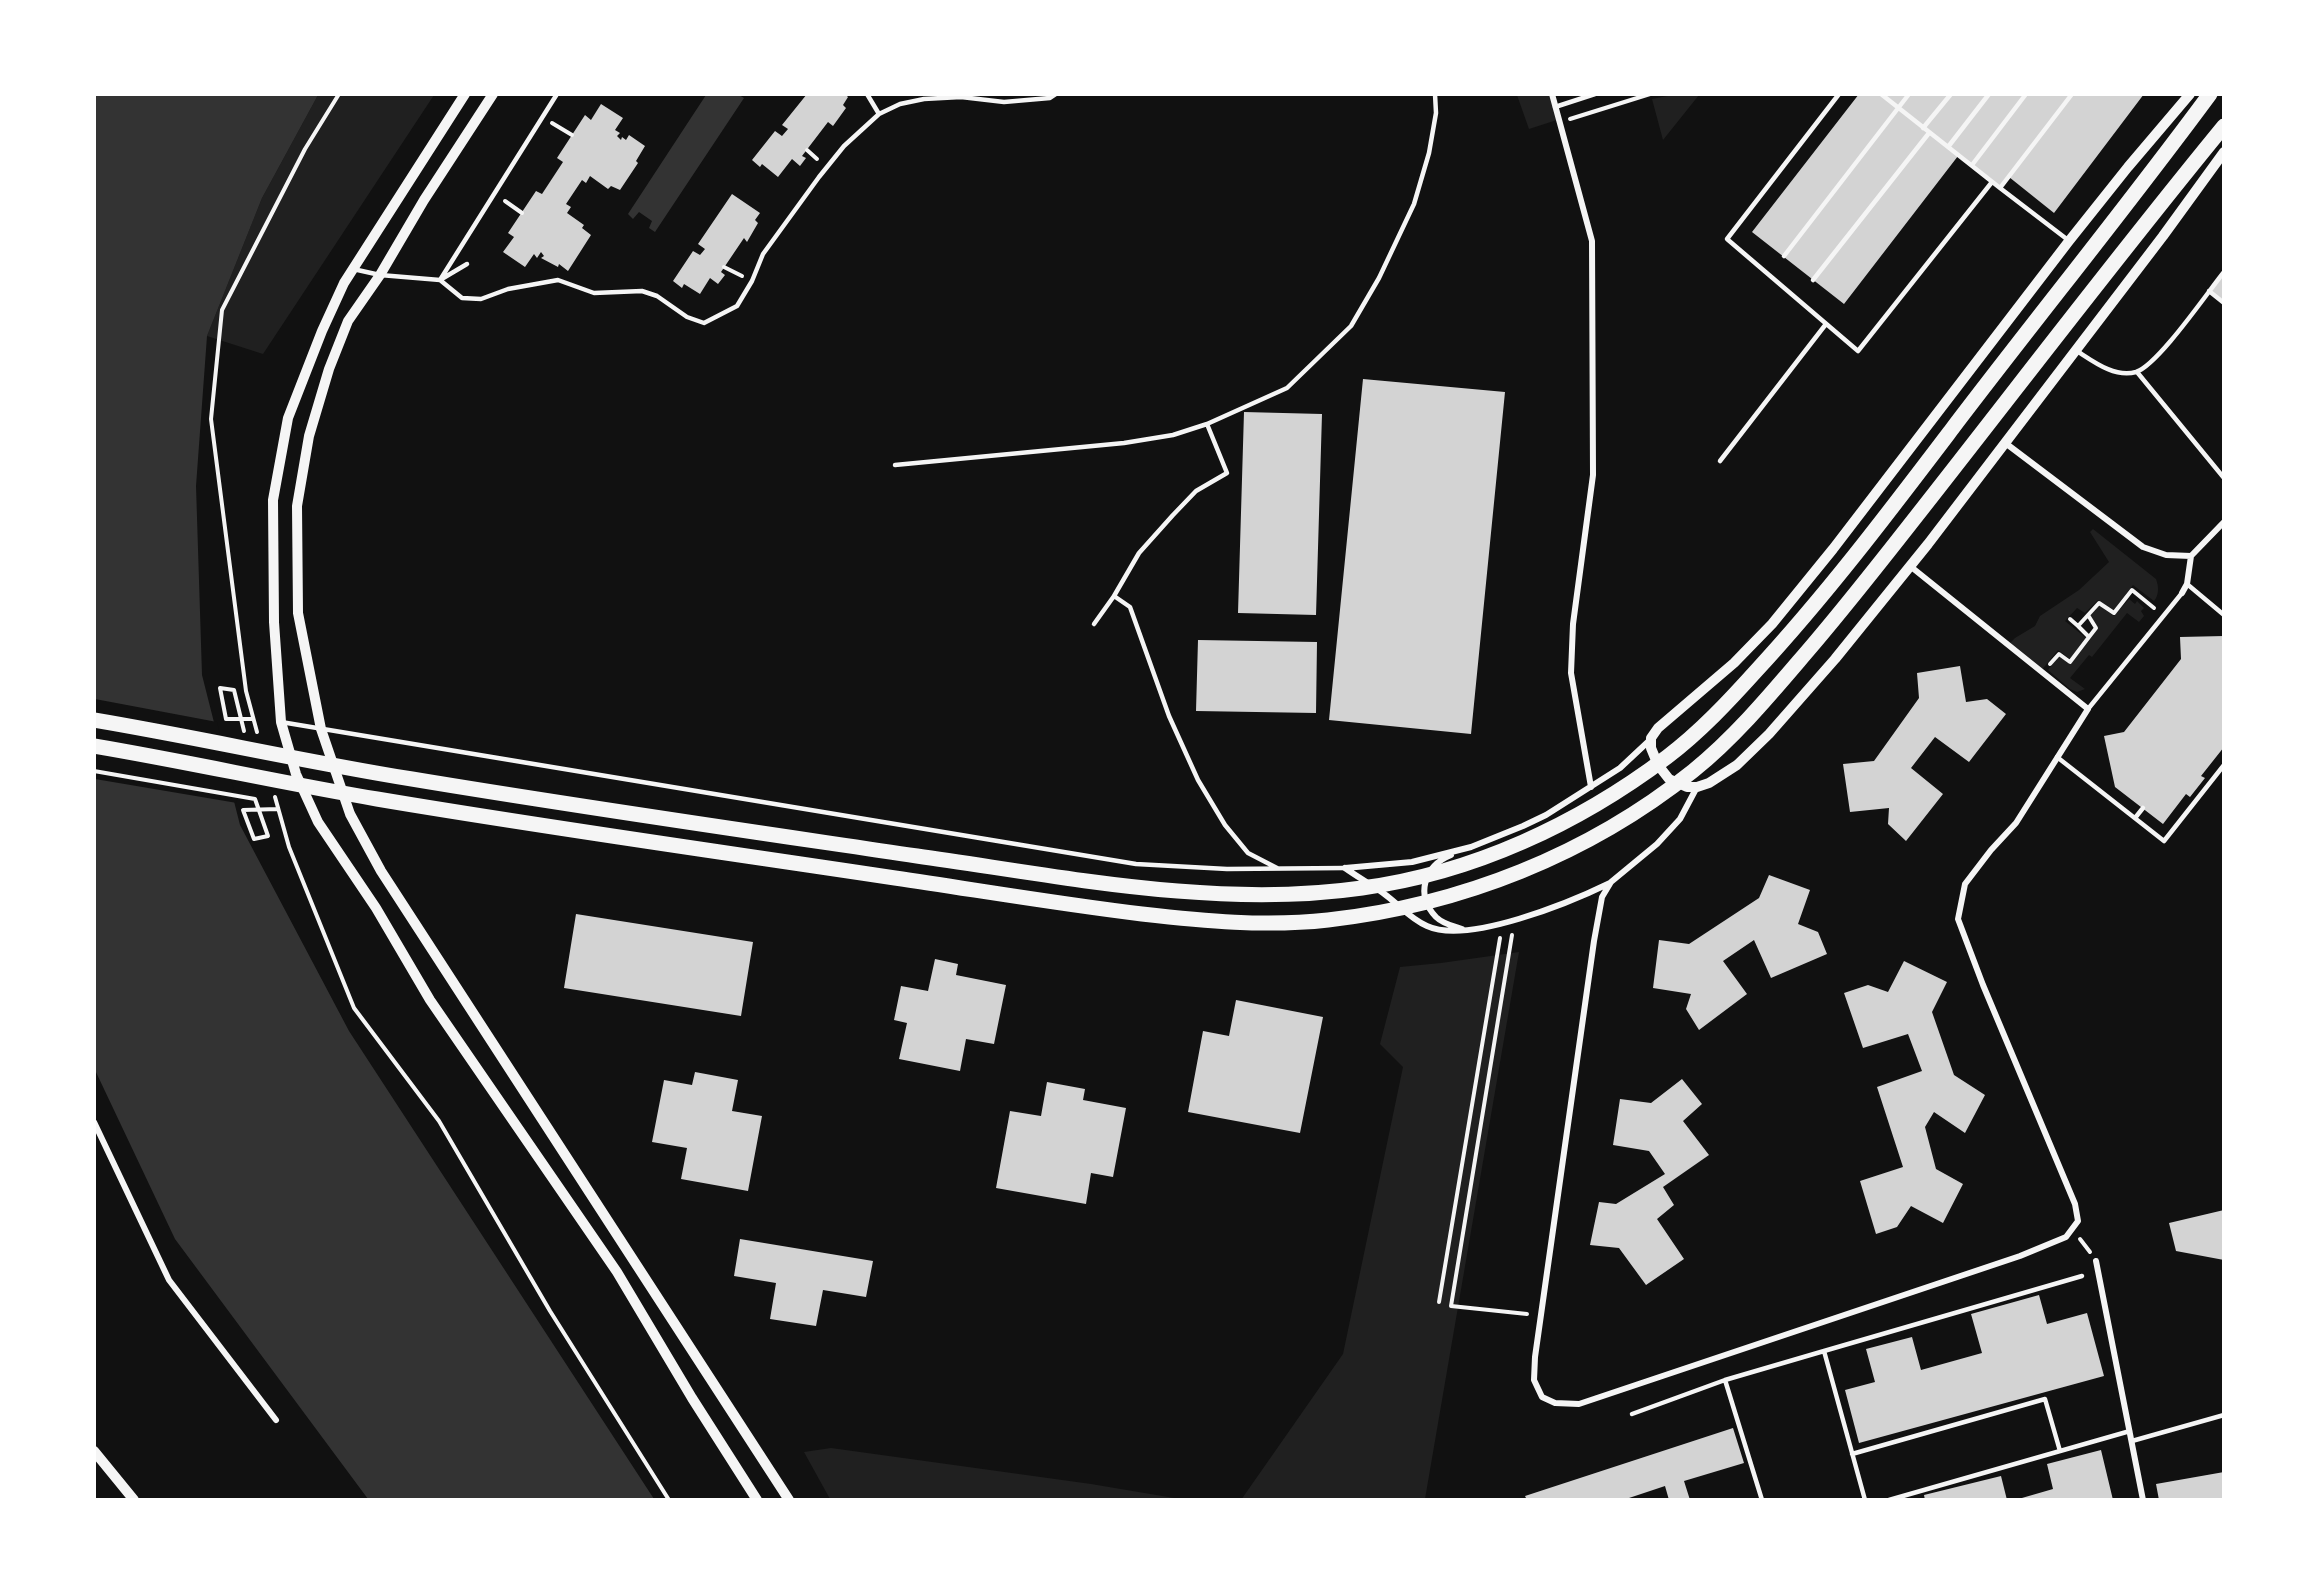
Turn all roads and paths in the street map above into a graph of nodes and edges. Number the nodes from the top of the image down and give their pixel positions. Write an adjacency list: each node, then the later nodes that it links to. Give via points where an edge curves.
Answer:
1 (465, 94): 38 (street)
2 (493, 94): 40 (street)
3 (557, 94): 22 (lane)
4 (867, 94): 21 (lane)
5 (1056, 94): 21 (lane, via 1050,98 1004,102 962,97 924,99)
6 (1435, 94): 48 (lane, via 1429,153 1414,204 1351,326 1287,388)
7 (1552, 94): 19 (street)
8 (1596, 94): 19 (lane)
9 (1650, 94): 23 (path)
10 (1839, 94): 45 (lane, via 1727,239)
11 (1881, 94): 20 (lane)
12 (1909, 94): 20 (lane)
13 (1950, 94): 25 (lane)
14 (1989, 94): 28 (lane)
15 (2026, 94): 30 (lane)
16 (2072, 94): 32 (lane)
17 (2190, 94): 35 (street)
18 (2210, 94): 69 (main road, via 1851,561 1724,707 1674,753 1623,789 1577,816 1474,862 1361,888 1249,894 1186,891 1067,877 409,779)
19 (1555, 107): 23 (street)
20 (1898, 108): 25 (lane); 36 (lane)
21 (879, 114): 41 (lane, via 844,146 819,177 763,254 737,306 704,323 642,291 594,293 558,280 508,289 481,299 462,298)
22 (543, 117): 27 (path); 33 (lane)
23 (1559, 122): 78 (street, via 1592,241 1593,475 1573,624 1571,674)
24 (2223, 126): 74 (main road, via 1820,637 1749,718 1697,768 1613,827 1567,851 1443,899 1322,921 1203,921 558,829)
25 (1923, 128): 26 (lane)
26 (1929, 133): 28 (lane); 42 (lane)
27 (572, 135)
28 (1948, 147): 30 (lane)
29 (2223, 152): 46 (street)
30 (1972, 165): 31 (lane)
31 (1992, 182): 32 (lane); 45 (lane, via 1858,351)
32 (2000, 188): 35 (lane)
33 (494, 194): 34 (path); 41 (lane)
34 (522, 213)
35 (2069, 241): 73 (street, via 1772,624)
36 (1784, 256)
37 (467, 264): 41 (lane)
38 (353, 269): 40 (lane); 70 (street, via 322,331 288,418 273,500 274,622)
39 (2223, 272): 43 (lane)
40 (380, 275): 41 (lane); 71 (street, via 348,321 329,369 309,436 297,506 298,613)
41 (440, 280)
42 (1813, 280)
43 (2209, 291): 44 (lane); 47 (lane, via 2155,359)
44 (2223, 303)
45 (1826, 324): 50 (lane)
46 (2075, 350): 47 (lane, via 2100,366 2121,373); 49 (street)
47 (2137, 372): 52 (lane)
48 (1207, 424): 51 (lane, via 1173,435 1124,443); 58 (lane, via 1227,473 1196,491 1173,514 1139,553)
49 (2004, 442): 54 (street, via 2143,547 2166,555); 55 (street)
50 (1720, 461)
51 (895, 465)
52 (2223, 478)
53 (2223, 522): 54 (street)
54 (2192, 556): 56 (street)
55 (1910, 566): 67 (street); 79 (street, via 1769,734 1737,765)
56 (2187, 584): 57 (street); 61 (lane)
57 (2182, 594): 60 (lane)
58 (1114, 596): 63 (lane); 85 (lane, via 1130,607 1169,716 1198,780 1225,825 1248,854)
59 (2088, 615): 60 (path, via 2099,603 2114,613 2132,590); 64 (path); 65 (path, via 2096,628)
60 (2164, 615): 67 (lane)
61 (2223, 615)
62 (2070, 619): 64 (path)
63 (1094, 624)
64 (2078, 626): 65 (path)
65 (2089, 637): 66 (path, via 2070,662 2059,654)
66 (2045, 670)
67 (2088, 710): 75 (street)
68 (253, 719): 72 (path, via 226,719 220,688 234,690)
69 (94, 720)
70 (281, 722): 71 (lane); 107 (street, via 296,774 318,822 376,908 430,1000 618,1272)
71 (321, 729): 85 (lane, via 1136,864); 108 (street, via 350,814 381,871)
72 (244, 733)
73 (1651, 738): 78 (street, via 1620,768); 79 (street, via 1658,765 1669,779)
74 (94, 746)
75 (2057, 757): 82 (lane); 91 (street, via 2016,823 1965,884 1958,919 2075,1204 2078,1221)
76 (2223, 765): 82 (lane, via 2164,841)
77 (94, 771): 81 (path, via 255,799 268,836 254,839 243,810)
78 (1591, 786): 83 (street, via 1546,815)
79 (1697, 787): 86 (street, via 1680,819)
80 (2143, 808): 82 (lane)
81 (278, 809)
82 (2135, 818)
83 (1471, 847): 84 (street, via 1412,862); 88 (street, via 1433,866 1423,884 1425,898 1435,916 1447,925)
84 (1345, 868): 85 (lane); 88 (street, via 1414,920 1450,932)
85 (1280, 869)
86 (1611, 882): 87 (street, via 1578,899); 95 (street, via 1602,897 1594,941)
87 (1502, 923): 88 (street); 94 (path)
88 (1465, 930)
89 (1509, 954): 95 (path, via 1451,1306)
90 (94, 1122): 100 (street, via 169,1280)
91 (2073, 1228): 92 (path); 95 (street, via 2066,1238 2020,1256 1579,1404 1555,1404 1542,1397 1534,1380)
92 (2096, 1261): 101 (street)
93 (2082, 1276): 96 (lane)
94 (1439, 1302)
95 (1541, 1316)
96 (1824, 1351): 97 (lane); 105 (lane)
97 (1725, 1380): 98 (lane); 109 (lane)
98 (1632, 1414)
99 (2223, 1415): 102 (lane)
100 (276, 1420)
101 (2130, 1431): 102 (street); 104 (lane)
102 (2132, 1441): 112 (street)
103 (94, 1451): 106 (street)
104 (2060, 1451): 105 (lane, via 2045,1399); 111 (lane)
105 (1852, 1454): 110 (lane)
106 (134, 1500)
107 (757, 1500)
108 (789, 1500)
109 (1762, 1500)
110 (1865, 1500)
111 (1889, 1500)
112 (2143, 1500)

